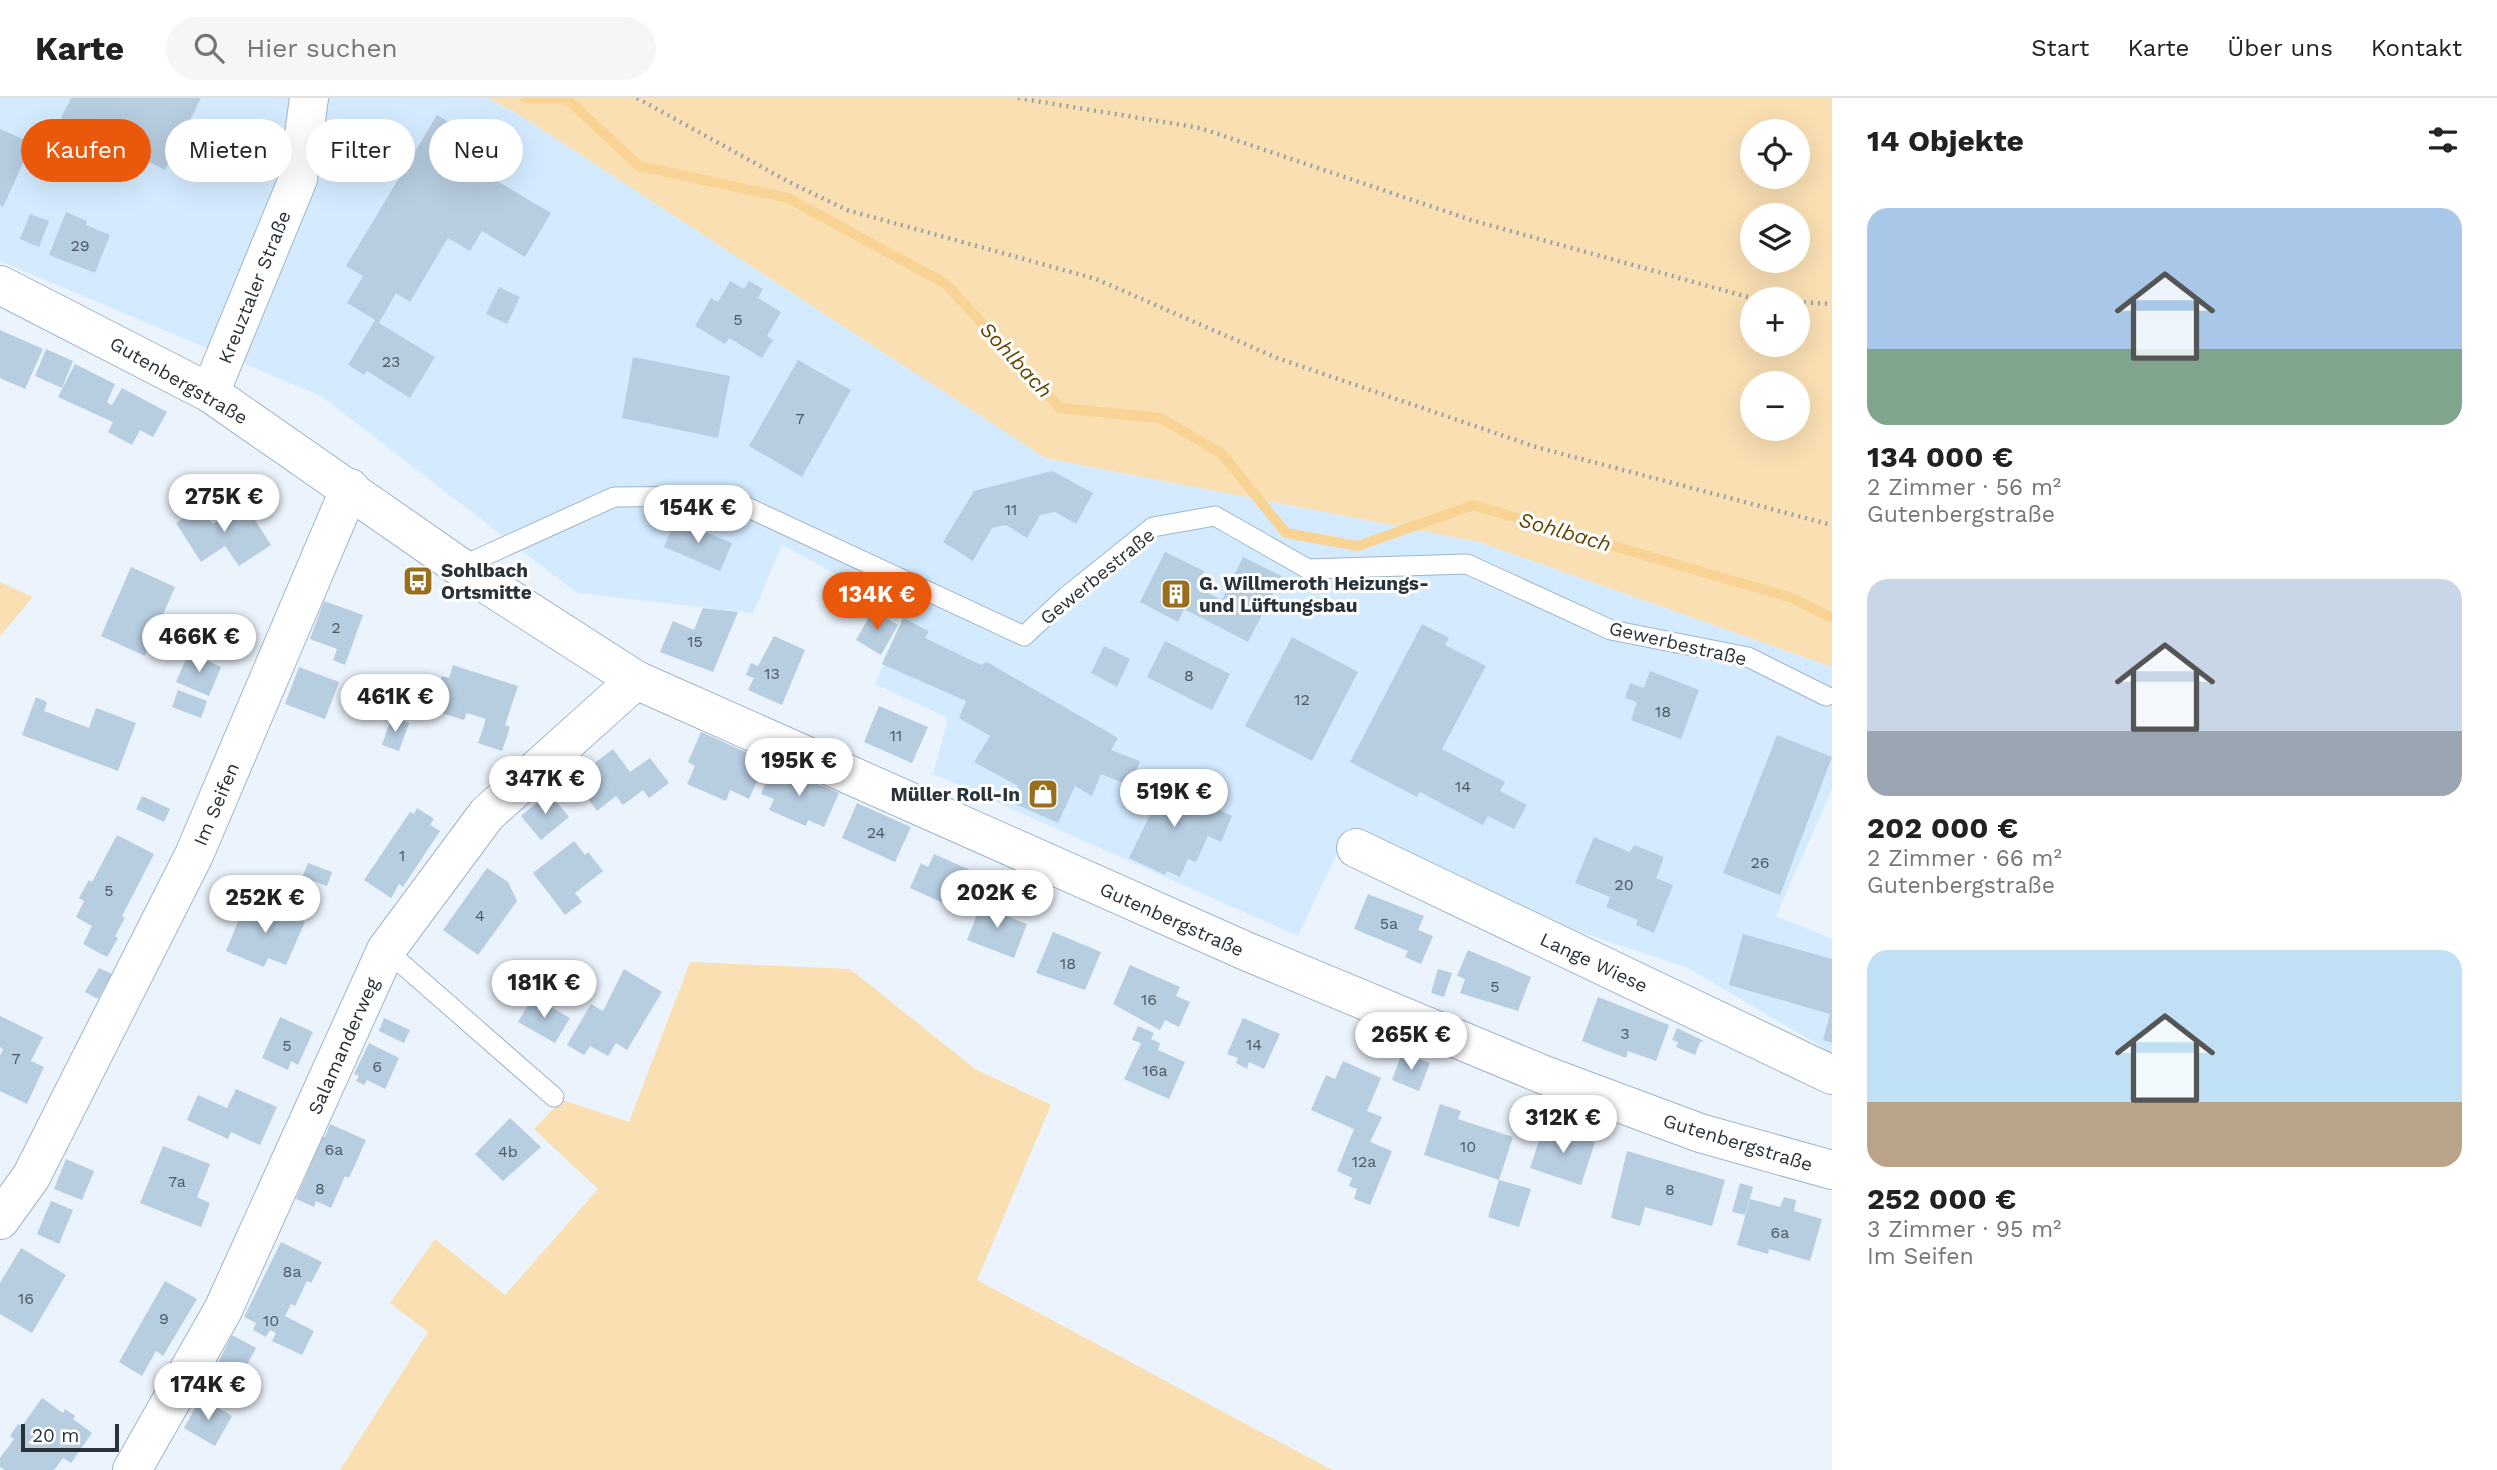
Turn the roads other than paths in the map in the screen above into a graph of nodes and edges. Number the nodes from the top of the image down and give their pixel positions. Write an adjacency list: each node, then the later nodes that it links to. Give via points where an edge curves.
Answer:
1 (309, 98): 3 (street, Kreuztaler Straße, via 298,179)
2 (0, 285): 3 (street, Gutenbergstraße)
3 (210, 393): 4 (street, Gutenbergstraße)
4 (350, 488): 5 (street, Gutenbergstraße); 13 (street, Im Seifen, via 194,855 31,1177)
5 (460, 567): 6 (street, Gutenbergstraße); 7 (lane, Gewerbestraße, via 614,497 723,496 1024,636 1153,527 1215,516 1308,569 1467,564 1611,630 1748,657)
6 (636, 680): 9 (street, Salamanderweg, via 487,814); 12 (street, Gutenbergstraße, via 1248,953 1544,1075 1700,1133)
7 (1826, 696)
8 (1356, 849): 10 (street, Lange Wiese)
9 (386, 950): 11 (lane); 14 (street, Salamanderweg, via 223,1310)
10 (1832, 1075)
11 (554, 1097)
12 (1832, 1170)
13 (0, 1220)
14 (131, 1470)

